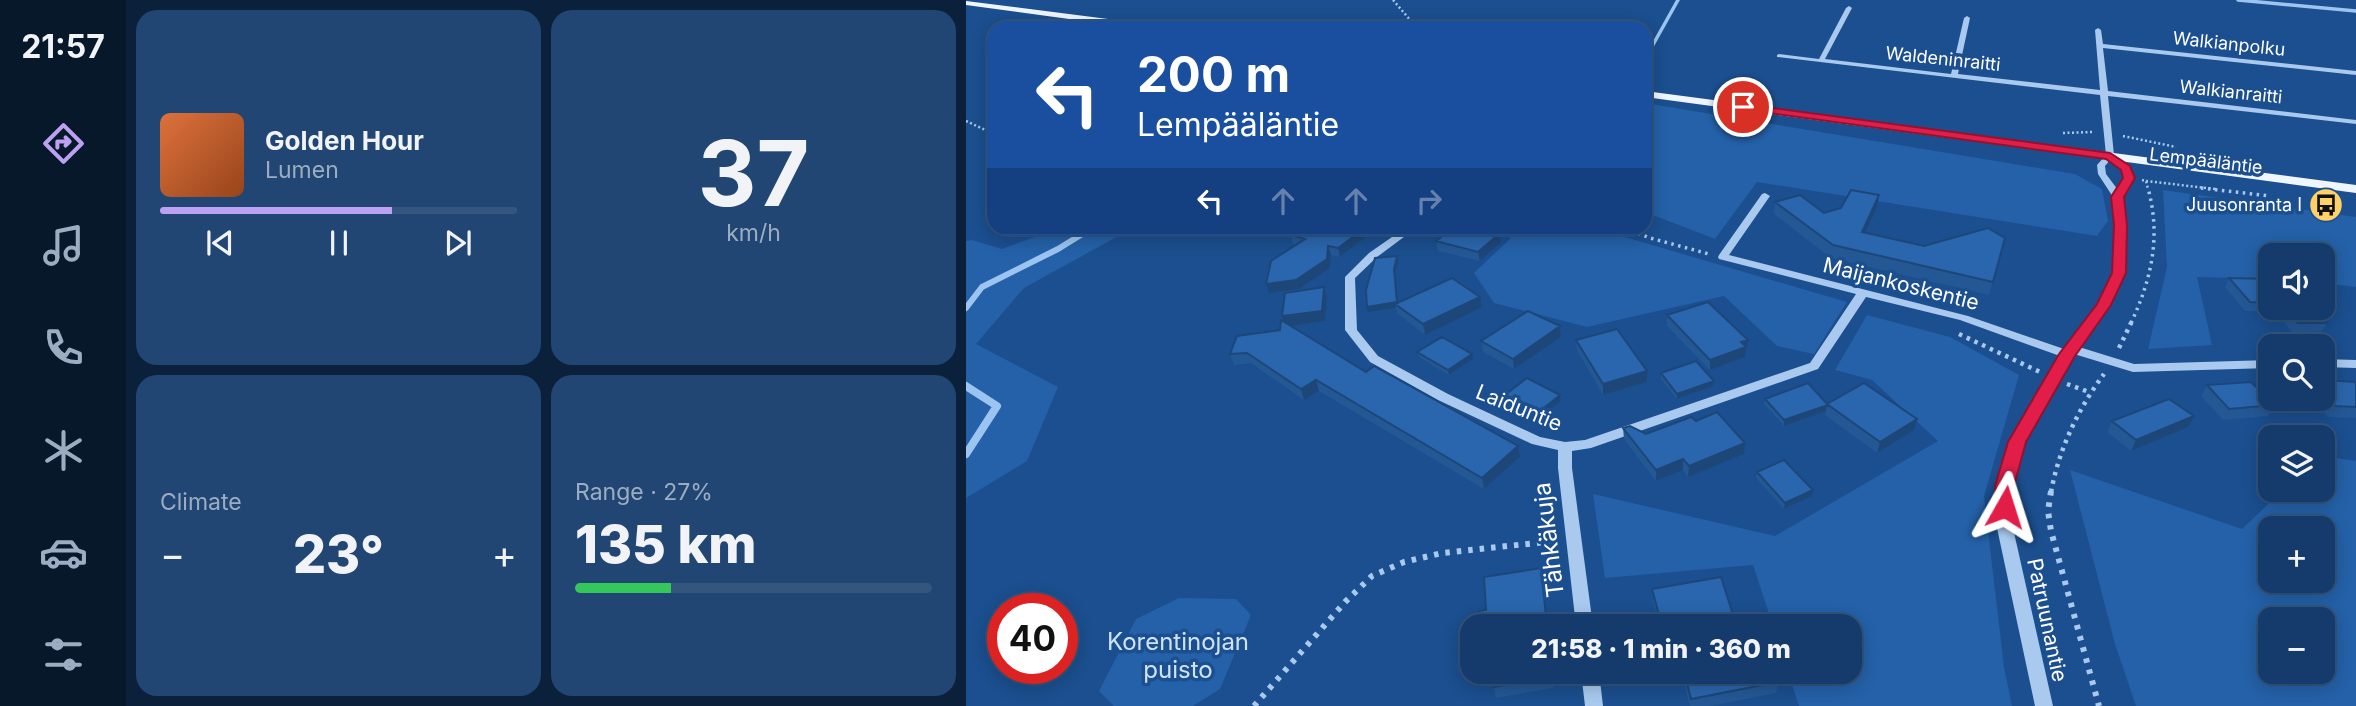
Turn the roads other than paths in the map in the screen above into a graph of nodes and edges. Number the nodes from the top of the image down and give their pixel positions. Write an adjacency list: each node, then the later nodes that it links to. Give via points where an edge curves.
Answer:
1 (966, 3): 4 (main road)
2 (1849, 8): 8 (street)
3 (1967, 18): 10 (street)
4 (1102, 21)
5 (2098, 30): 6 (street)
6 (2100, 46): 9 (street, Walkianpolku); 11 (street)
7 (1779, 56): 8 (street, Waldeninraitti)
8 (1821, 61): 10 (street, Waldeninraitti)
9 (2356, 73)
10 (1954, 76): 11 (street, Waldeninraitti)
11 (2103, 93): 14 (street, Walkianraitti); 15 (street)
12 (1652, 95): 13 (main road, Lempääläntie)
13 (1679, 99): 15 (main road, Lempääläntie, via 1890,135); 15 (main road, Lempääläntie, via 2062,149)
14 (2356, 122)
15 (2105, 160): 16 (main road, Lempääläntie); 17 (main road, Lempääläntie); 19 (street, Patruunantie, via 2102,174)
16 (2127, 173): 19 (street); 20 (main road, Lempääläntie)
17 (2356, 189)
18 (1765, 196): 22 (street, Maijankoskentie, via 1723,257)
19 (2118, 197): 23 (street, Patruunantie, via 2119,273 2104,305)
20 (2356, 197)
21 (1401, 235): 27 (street, Laiduntie, via 1350,277 1351,330 1374,359 1443,397 1537,441)
22 (1862, 294): 23 (street, Maijankoskentie, via 1964,318); 27 (street, Laiduntie, via 1814,366 1586,445)
23 (2070, 351): 26 (street, Maijankoskentie, via 2153,369); 31 (street, Patruunantie, via 2017,442 2004,486 2006,528)
24 (2335, 363): 25 (street)
25 (2356, 364)
26 (2258, 365)
27 (1565, 447): 28 (street, Tähkäkuja)
28 (1583, 614)
29 (1591, 684): 30 (street)
30 (1594, 706)
31 (2044, 706)

